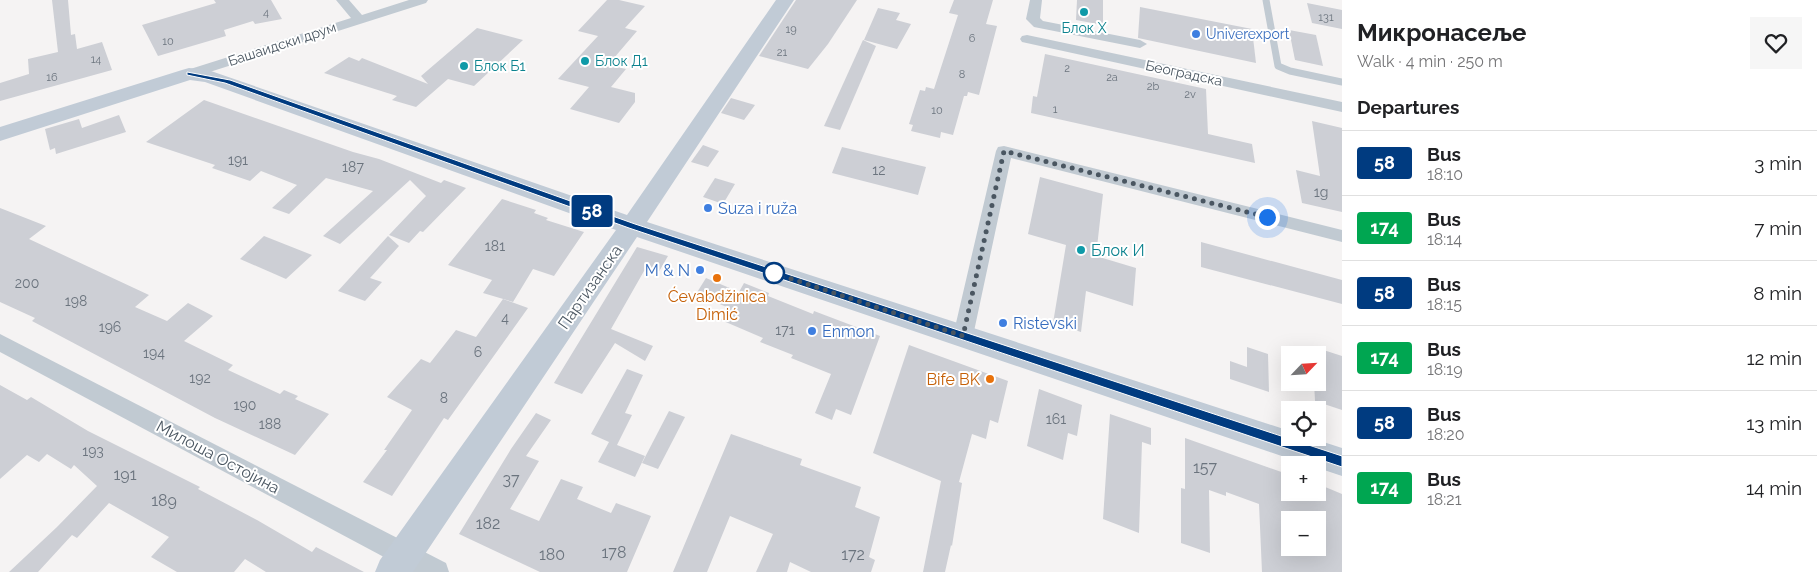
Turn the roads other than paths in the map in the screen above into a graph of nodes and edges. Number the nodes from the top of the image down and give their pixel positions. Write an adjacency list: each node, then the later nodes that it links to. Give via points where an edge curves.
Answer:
1 (342, 0): 6 (street)
2 (422, 0): 6 (street, Башаидски друм)
3 (784, 0): 13 (main road, Партизанска)
4 (1036, 0): 7 (street, via 1032,15 1040,24)
5 (1266, 0): 9 (lane, via 1278,66 1290,72)
6 (358, 19): 8 (street, Башаидски друм)
7 (1140, 44)
8 (189, 74): 12 (street, Башаидски друм); 13 (street, via 227,82)
9 (1342, 82)
10 (1342, 94): 11 (street, Београдска, via 1028,34)
11 (1342, 107)
12 (0, 134)
13 (632, 226): 15 (street); 18 (street, Партизанска)
14 (1342, 236): 15 (street, via 1004,151)
15 (963, 336): 17 (street)
16 (0, 342): 18 (street, Милоша Остојина)
17 (1342, 462)
18 (398, 563): 19 (street, Милоша Остојина)
19 (437, 572)

